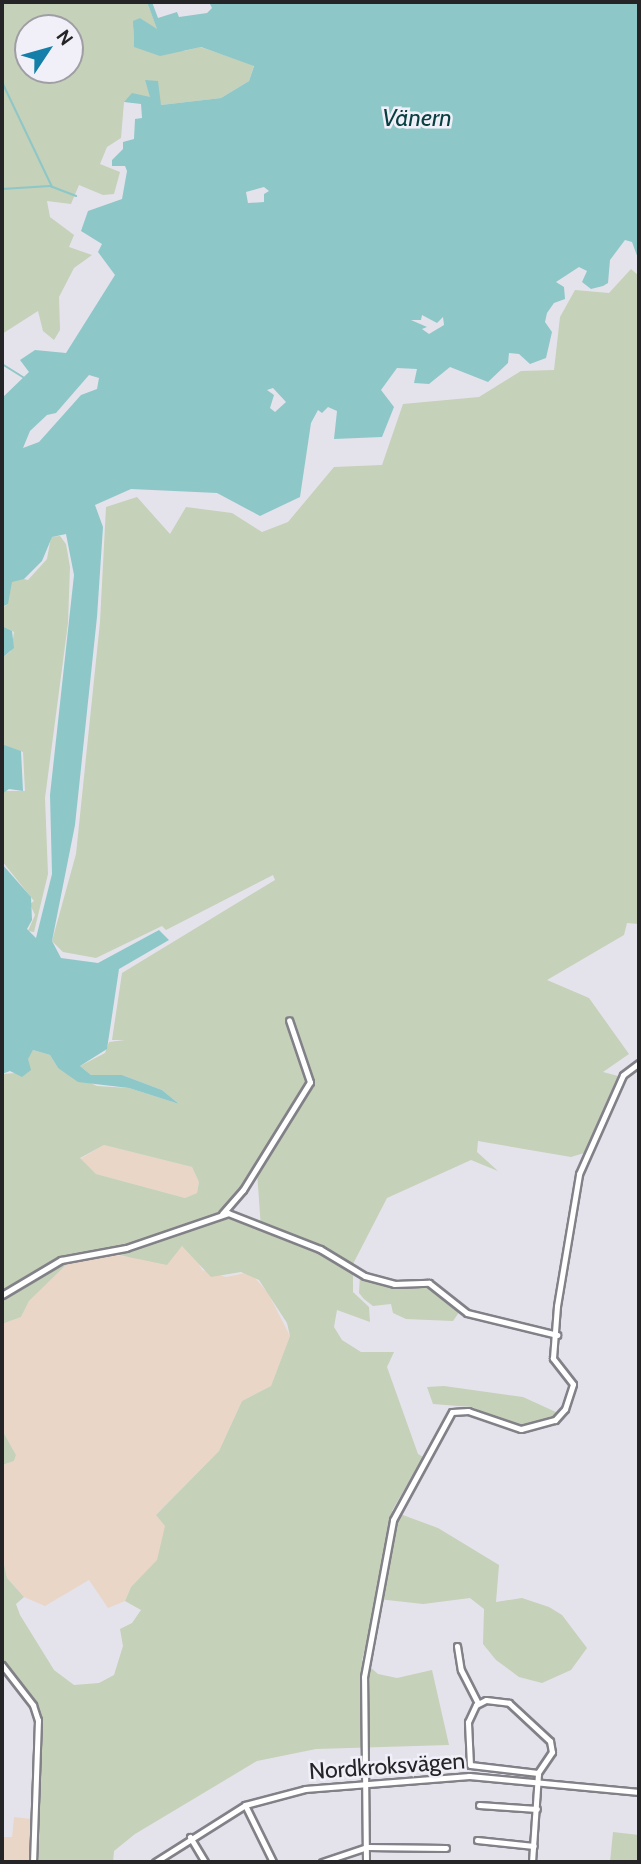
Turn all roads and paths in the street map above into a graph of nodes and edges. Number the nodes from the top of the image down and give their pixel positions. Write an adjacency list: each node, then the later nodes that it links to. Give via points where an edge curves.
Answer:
1 (289, 1020): 3 (street, via 310,1082 257,1170)
2 (639, 1063): 5 (street, via 623,1075 579,1174)
3 (222, 1214): 4 (street, via 126,1248 61,1260); 5 (street, via 240,1216 320,1249 365,1276 394,1284 429,1283 467,1313)
4 (2, 1295)
5 (556, 1335): 11 (street, via 554,1363 573,1384 559,1418 516,1429 468,1411 452,1412 393,1520 363,1684)
6 (457, 1646): 8 (street, via 461,1670)
7 (2, 1665): 21 (street, via 36,1711)
8 (478, 1703): 9 (street, via 494,1700 515,1707 550,1741 552,1752); 9 (street, via 468,1723 469,1764)
9 (538, 1773): 10 (street)
10 (538, 1782): 11 (street, Nordkroksvägen, via 461,1776); 12 (street, Nordkroksvägen); 15 (street)
11 (368, 1783): 13 (street, Nordkroksvägen, via 288,1791); 19 (street)
12 (639, 1792)
13 (244, 1805): 16 (street, Nordkroksvägen); 24 (street)
14 (479, 1805): 15 (street)
15 (537, 1810): 18 (street)
16 (190, 1837): 22 (street, Nordkroksvägen); 23 (street)
17 (477, 1840): 18 (street)
18 (534, 1846): 27 (street)
19 (367, 1847): 20 (street); 25 (street); 26 (street)
20 (446, 1848)
21 (33, 1862)
22 (155, 1862)
23 (205, 1862)
24 (273, 1862)
25 (322, 1862)
26 (366, 1862)
27 (533, 1862)

